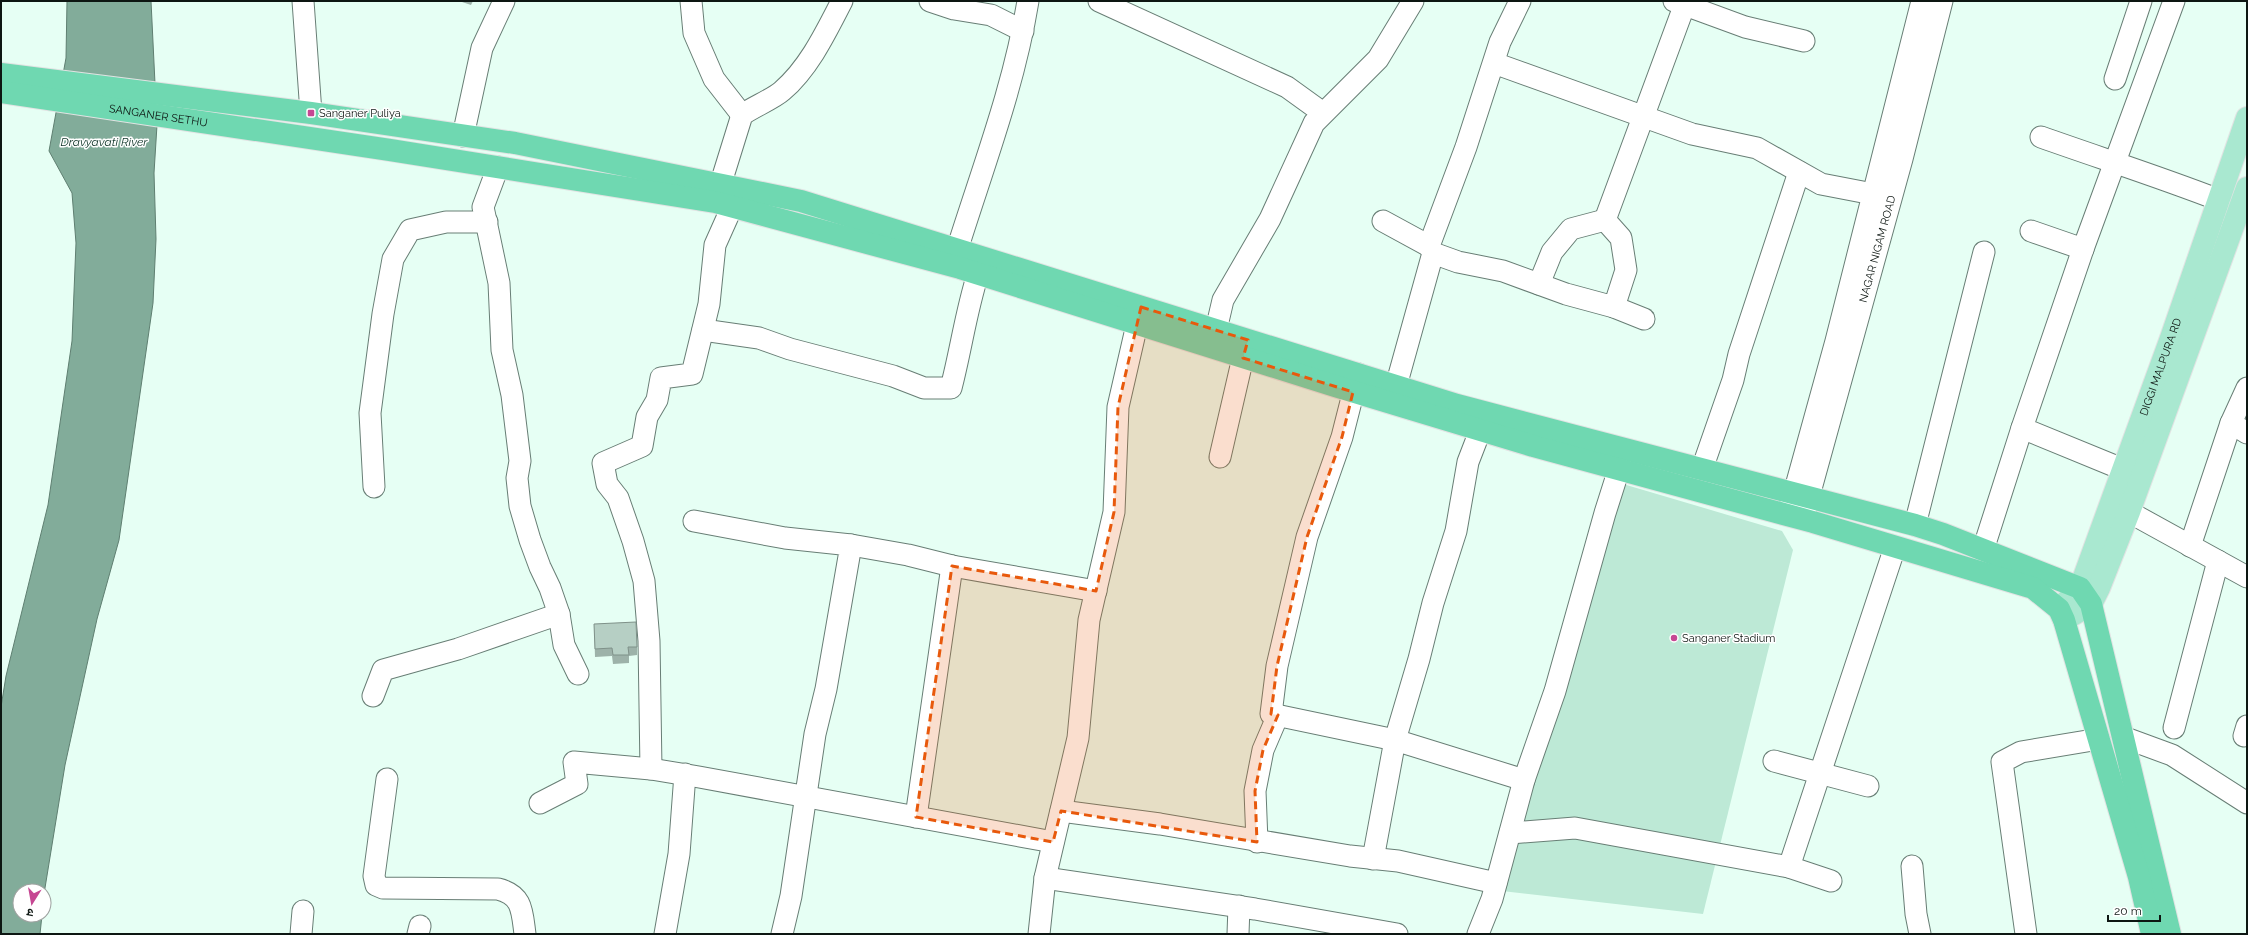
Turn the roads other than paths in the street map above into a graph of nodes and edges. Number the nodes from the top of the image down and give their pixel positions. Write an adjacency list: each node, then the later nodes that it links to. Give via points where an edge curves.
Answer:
1 (303, 1): 21 (street)
2 (504, 1): 26 (street, via 482,48)
3 (691, 1): 22 (street, via 694,33 714,79)
4 (842, 1): 22 (street, via 800,71 781,92)
5 (930, 1): 15 (street, via 954,9 991,15)
6 (1028, 1): 15 (street)
7 (1099, 1): 23 (street, via 1287,87)
8 (1413, 1): 23 (street, via 1378,59)
9 (1520, 1): 17 (street, via 1500,42)
10 (1922, 1): 33 (street, NAGAR NIGAM ROAD)
11 (1942, 1): 63 (street, NAGAR NIGAM ROAD, via 1902,158)
12 (2141, 1): 19 (street)
13 (2174, 1): 28 (street)
14 (1682, 2): 16 (street, via 1745,27); 24 (street)
15 (1023, 31): 42 (street, via 1007,98)
16 (1804, 41)
17 (1494, 63): 24 (street); 40 (street)
18 (1, 74): 21 (highway, SANGANER SETHU)
19 (2116, 79)
20 (1, 92): 29 (highway, SANGANER SETHU)
21 (311, 113): 26 (highway, SANGANER SETHU)
22 (742, 114): 31 (street)
23 (1323, 114): 50 (street, via 1314,123 1270,219 1223,300)
24 (1643, 116): 30 (street, via 1692,134 1757,148); 36 (street)
25 (2247, 118): 34 (main road, DIGGI MALPURA RD)
26 (463, 136): 31 (highway, SANGANER SETHU, via 514,143)
27 (2041, 136): 28 (street)
28 (2115, 164): 34 (street, via 2154,175); 41 (street)
29 (498, 167): 35 (highway, SANGANER SETHU, via 716,202); 38 (street, via 483,207)
30 (1799, 172): 33 (street, via 1821,184); 60 (street)
31 (720, 187): 42 (highway, SANGANER SETHU, via 802,201)
32 (2247, 188): 64 (main road, DIGGI MALPURA RD)
33 (1873, 194): 63 (street, NAGAR NIGAM ROAD)
34 (2218, 200): 61 (main road, DIGGI MALPURA RD, via 2171,338)
35 (732, 207): 44 (highway, SANGANER SETHU); 49 (street, via 715,245 709,304)
36 (1605, 220): 45 (street, via 1571,229 1552,252); 46 (street, via 1621,238 1626,270)
37 (1383, 221): 40 (street)
38 (486, 222): 62 (street, via 446,222 410,230 393,259 370,413); 77 (street, via 499,283 502,350 512,395 520,454 517,478 520,506 532,547)
39 (2031, 231): 41 (street)
40 (1431, 249): 45 (street, via 1458,262 1503,271); 53 (street)
41 (2083, 249): 55 (street)
42 (957, 250): 47 (highway, SANGANER SETHU)
43 (1984, 252): 67 (street)
44 (978, 274): 47 (highway, SANGANER SETHU); 49 (street, via 966,315 961,350 951,388 924,388 893,376 790,349 759,338)
45 (1539, 284): 46 (street)
46 (1614, 307): 48 (street)
47 (1139, 315): 50 (highway); 75 (street, via 1118,407 1114,512)
48 (1644, 319)
49 (703, 330): 87 (street, via 692,374 661,378 657,400 647,417 642,446 603,463 607,484 618,498 644,581 649,641)
50 (1213, 339): 51 (highway)
51 (1245, 349): 52 (highway); 58 (street)
52 (1355, 383): 53 (highway); 57 (highway); 81 (street, via 1342,438 1307,537 1277,666 1271,714)
53 (1396, 386): 60 (highway, via 1465,407)
54 (2247, 388): 56 (street)
55 (2022, 428): 61 (street); 71 (street)
56 (2239, 428): 69 (street)
57 (1480, 430): 59 (highway); 85 (street, via 1468,462 1456,531)
58 (1220, 457)
59 (1619, 469): 65 (highway); 91 (street, via 1555,691)
60 (1702, 469): 63 (highway)
61 (2122, 469): 76 (main road, DIGGI MALPURA RD)
62 (374, 487)
63 (1802, 495): 65 (street); 67 (highway)
64 (2129, 512): 69 (street); 76 (main road, DIGGI MALPURA RD)
65 (1795, 517): 70 (highway)
66 (694, 521): 68 (street, via 785,538)
67 (1915, 525): 71 (highway)
68 (851, 545): 73 (street); 93 (street, via 826,689 814,734)
69 (2190, 546): 72 (street)
70 (1895, 547): 78 (highway, via 2033,588); 88 (street)
71 (1983, 550): 76 (highway)
72 (2218, 561): 74 (street); 82 (street)
73 (952, 566): 75 (street); 97 (street)
74 (2247, 577)
75 (1096, 591): 96 (street, via 1089,620 1078,738)
76 (2085, 596): 78 (main road, DIGGI MALPURA RD); 83 (highway)
77 (559, 614): 79 (street, via 564,645); 80 (street, via 458,649 383,670)
78 (2062, 614): 84 (highway)
79 (578, 674)
80 (373, 696)
81 (1278, 715): 85 (street); 100 (street, via 1263,750 1255,791)
82 (2174, 728)
83 (2123, 737): 94 (street, via 2172,755); 120 (highway)
84 (2098, 739): 118 (street, via 2021,752 2002,762); 119 (highway, via 2139,877)
85 (1395, 740): 91 (street); 101 (street)
86 (1774, 761): 88 (street)
87 (651, 769): 89 (street); 95 (street, via 574,762 577,784)
88 (1820, 772): 92 (street); 103 (street)
89 (684, 774): 93 (street); 111 (street, via 679,854)
90 (388, 779): 110 (street, via 374,876 376,885 383,888 498,889 509,892 521,906)
91 (1524, 780): 98 (street)
92 (1868, 786)
93 (806, 796): 97 (street); 112 (street, via 792,896)
94 (2247, 803)
95 (540, 804)
96 (1061, 811): 99 (street); 100 (street, via 1160,824)
97 (916, 817): 99 (street)
98 (1510, 833): 103 (street, via 1575,828); 106 (street)
99 (1053, 842): 104 (street)
100 (1257, 842): 101 (street)
101 (1373, 859): 106 (street, via 1398,861)
102 (1912, 866): 117 (street)
103 (1789, 867): 105 (street)
104 (1045, 878): 107 (street); 113 (street)
105 (1832, 881)
106 (1496, 883): 116 (street)
107 (1239, 906): 114 (street); 115 (street)
108 (303, 911): 109 (street)
109 (301, 934)
110 (525, 934)
111 (665, 934)
112 (782, 934)
113 (1039, 934)
114 (1238, 934)
115 (1397, 934)
116 (1478, 934)
117 (1920, 934)
118 (2026, 934)
119 (2152, 934)
120 (2170, 934)

